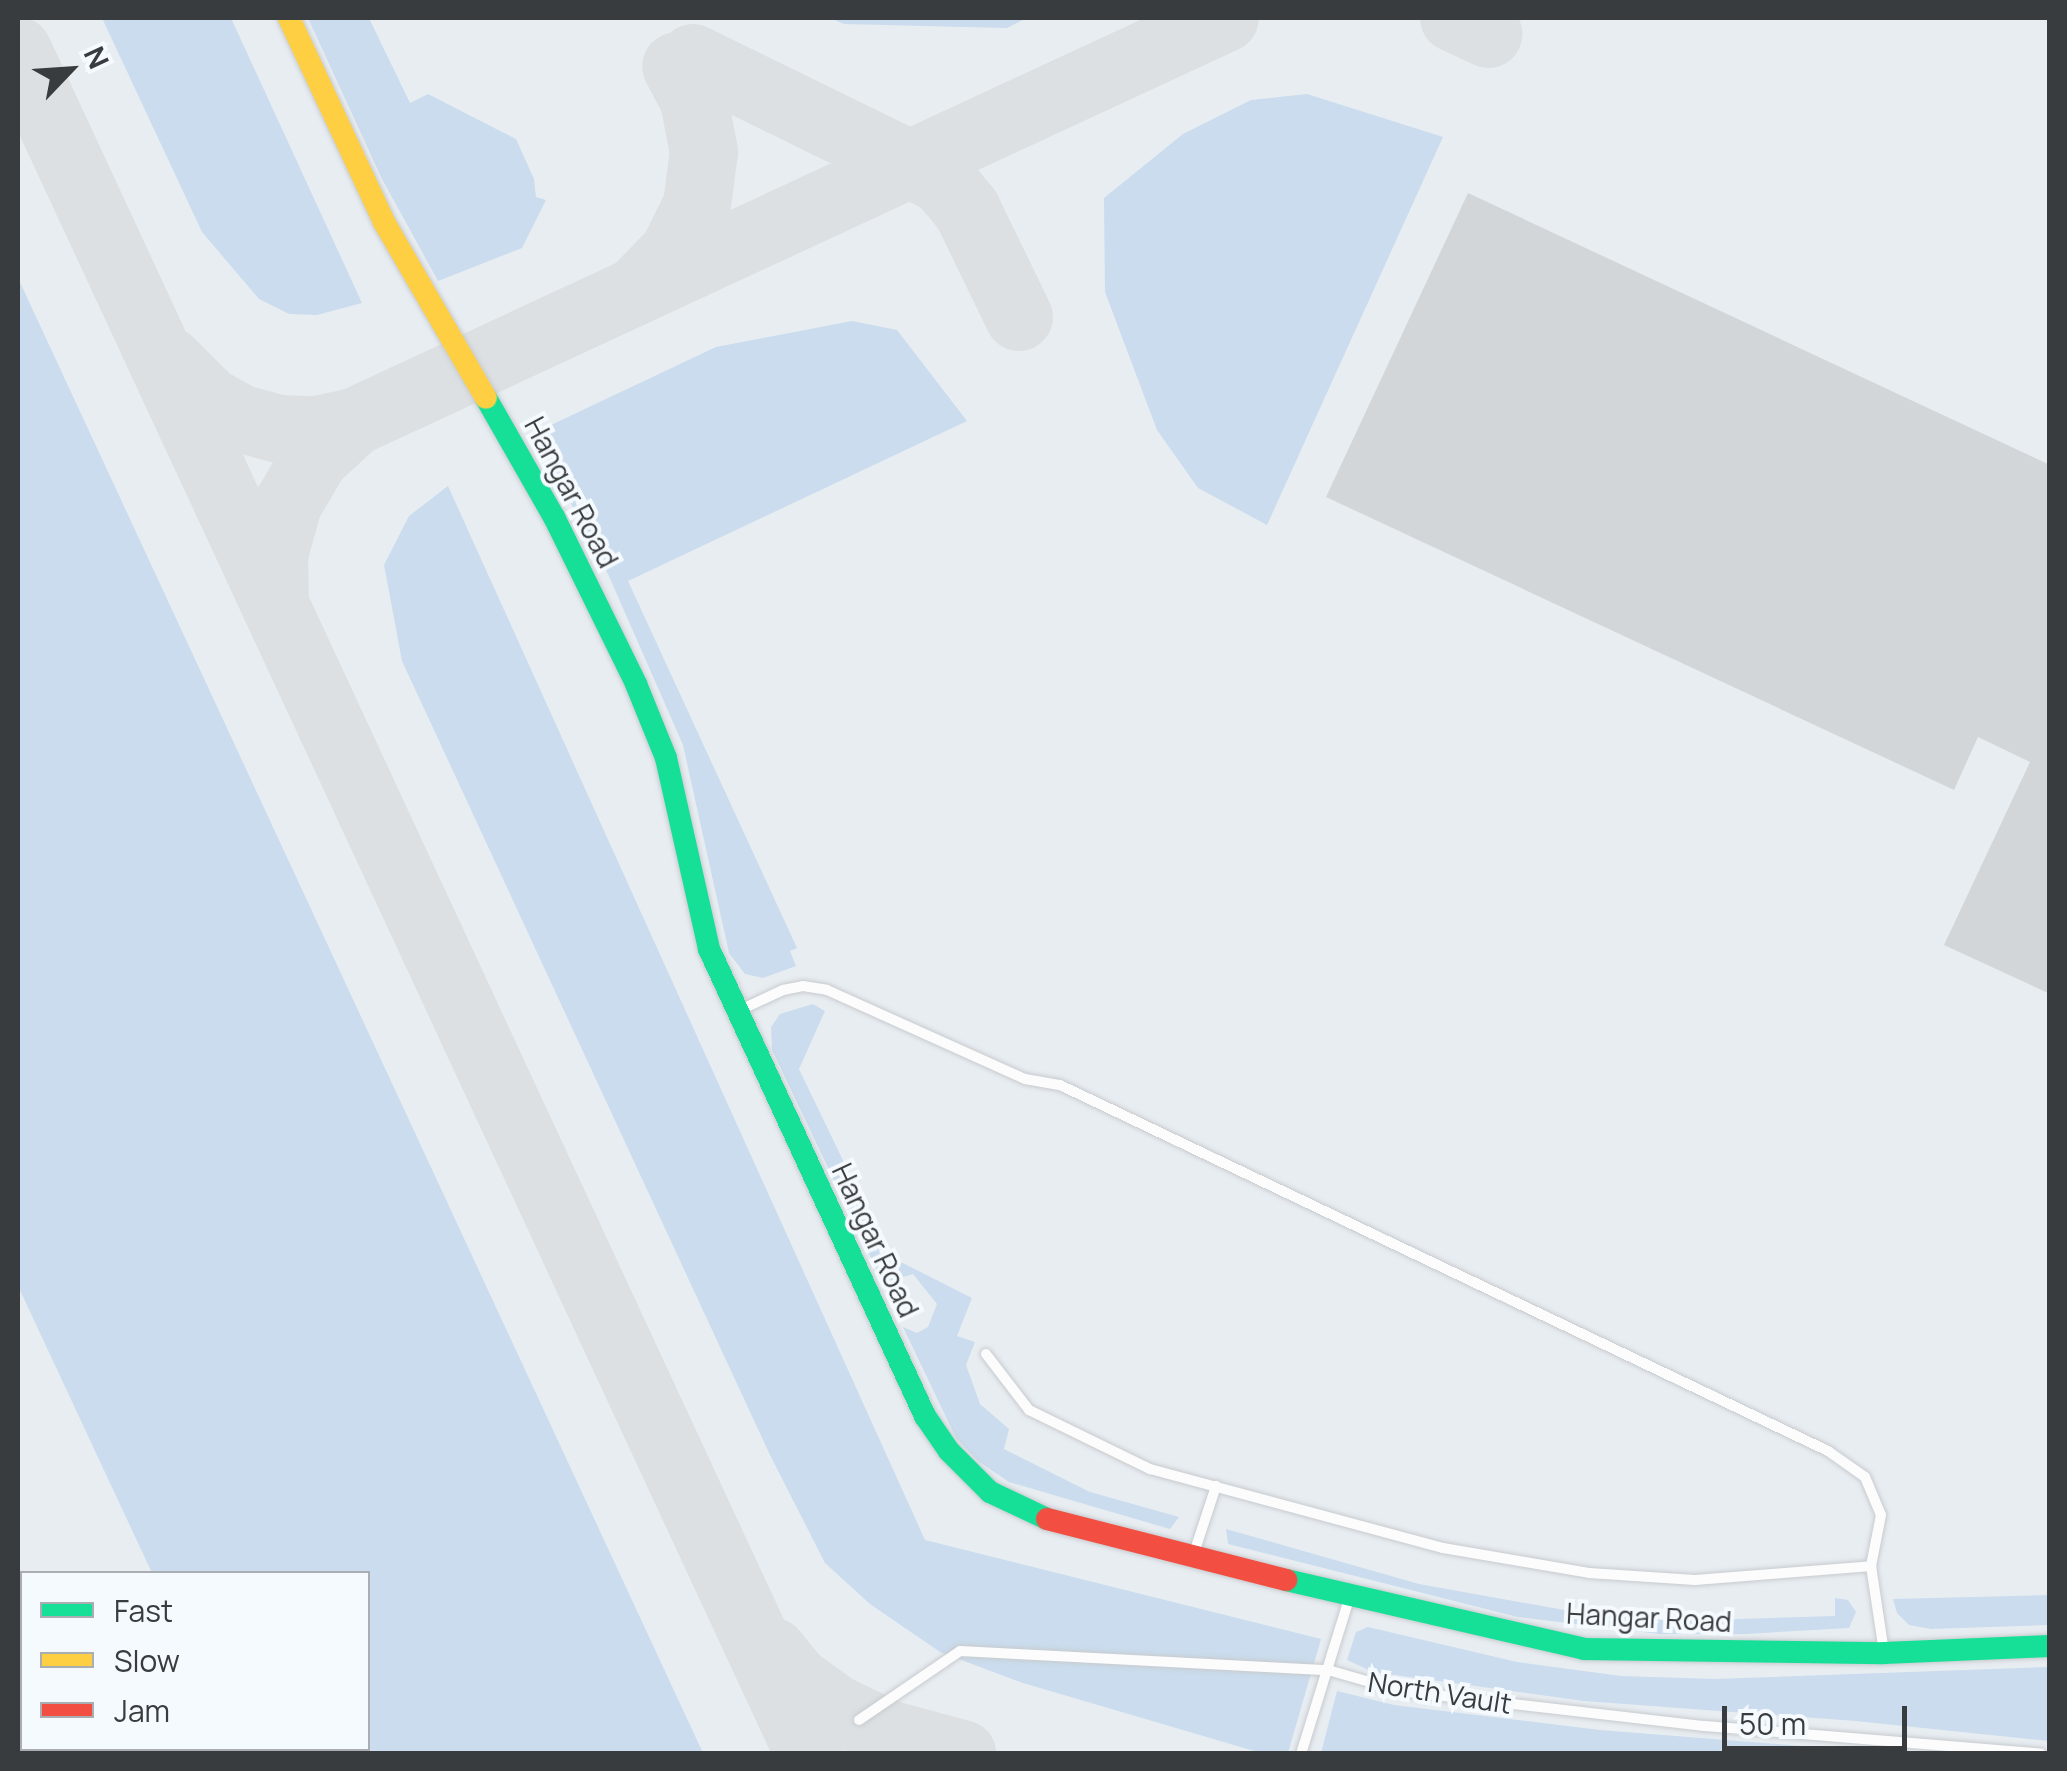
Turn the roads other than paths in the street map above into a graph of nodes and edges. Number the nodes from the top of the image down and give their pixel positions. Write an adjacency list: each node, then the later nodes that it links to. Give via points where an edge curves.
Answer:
1 (289, 18): 2 (street, Hangar Road, via 384,222 554,517 636,684 666,758 709,949)
2 (736, 1012): 5 (street, Hangar Road, via 924,1416 949,1450 990,1492 1034,1516); 6 (lane, via 783,990 827,990 1025,1079 1060,1085 1828,1451 1865,1476 1881,1515)
3 (986, 1354): 4 (lane, via 1029,1410 1150,1469)
4 (1216, 1486): 5 (lane); 6 (lane, via 1443,1548 1589,1573 1695,1580)
5 (1193, 1559): 7 (street, Hangar Road)
6 (1871, 1566): 9 (lane)
7 (1349, 1598): 9 (street, Hangar Road, via 1584,1649); 10 (lane)
8 (2050, 1646): 9 (street, Hangar Road)
9 (1884, 1653)
10 (1328, 1670): 11 (lane, North Vault, via 960,1651); 12 (lane); 13 (lane, North Vault, via 1439,1696)
11 (858, 1720)
12 (1302, 1754)
13 (2041, 1754)

